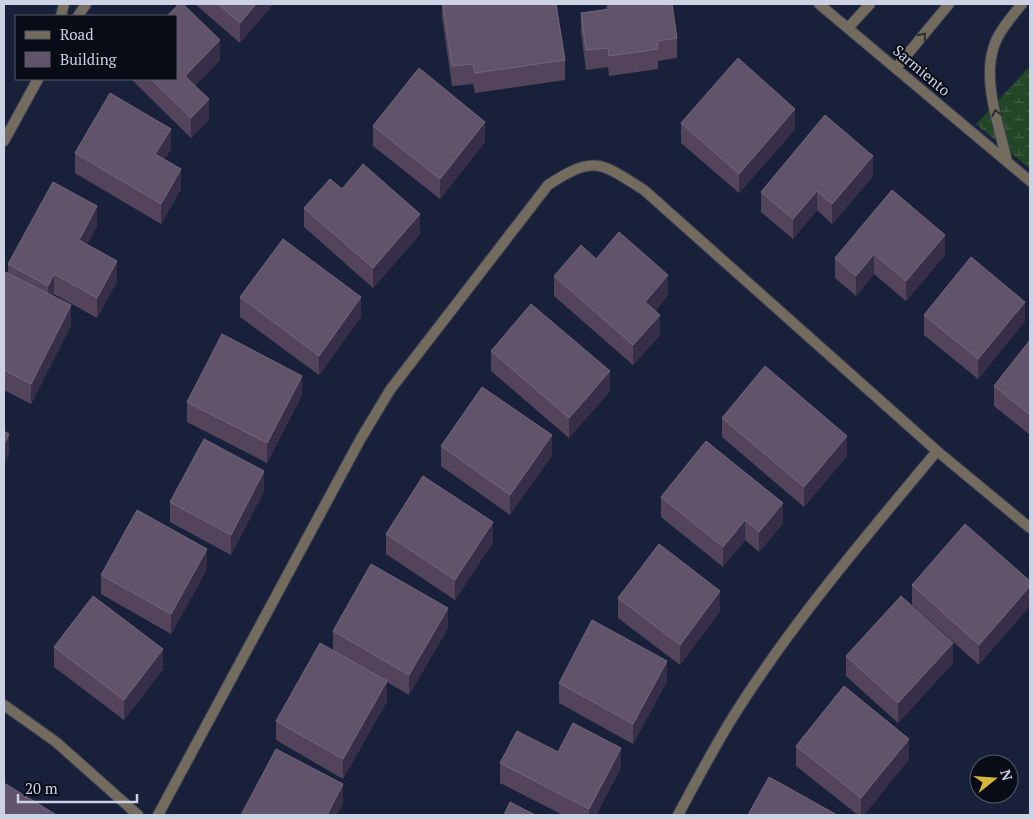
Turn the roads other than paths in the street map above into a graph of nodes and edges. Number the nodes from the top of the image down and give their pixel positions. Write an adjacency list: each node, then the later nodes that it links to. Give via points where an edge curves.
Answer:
1 (86, 4): 6 (street)
2 (819, 4): 7 (street, Sarmiento)
3 (870, 4): 7 (street)
4 (949, 4): 8 (street, one-way to 4)
5 (1022, 4): 11 (street, one-way to 5, via 989,66 994,44)
6 (79, 15)
7 (848, 28): 8 (street, Sarmiento)
8 (896, 68): 11 (street, Sarmiento)
9 (37, 80): 10 (street)
10 (4, 141)
11 (1006, 160): 12 (street, Sarmiento)
12 (1030, 180)
13 (937, 450): 14 (street); 17 (street, via 644,190 610,168 588,165 569,172 548,186 390,390); 18 (street, via 838,570 776,653 737,710)
14 (1030, 528)
15 (4, 705): 16 (street, via 56,742)
16 (138, 815)
17 (158, 815)
18 (678, 815)

